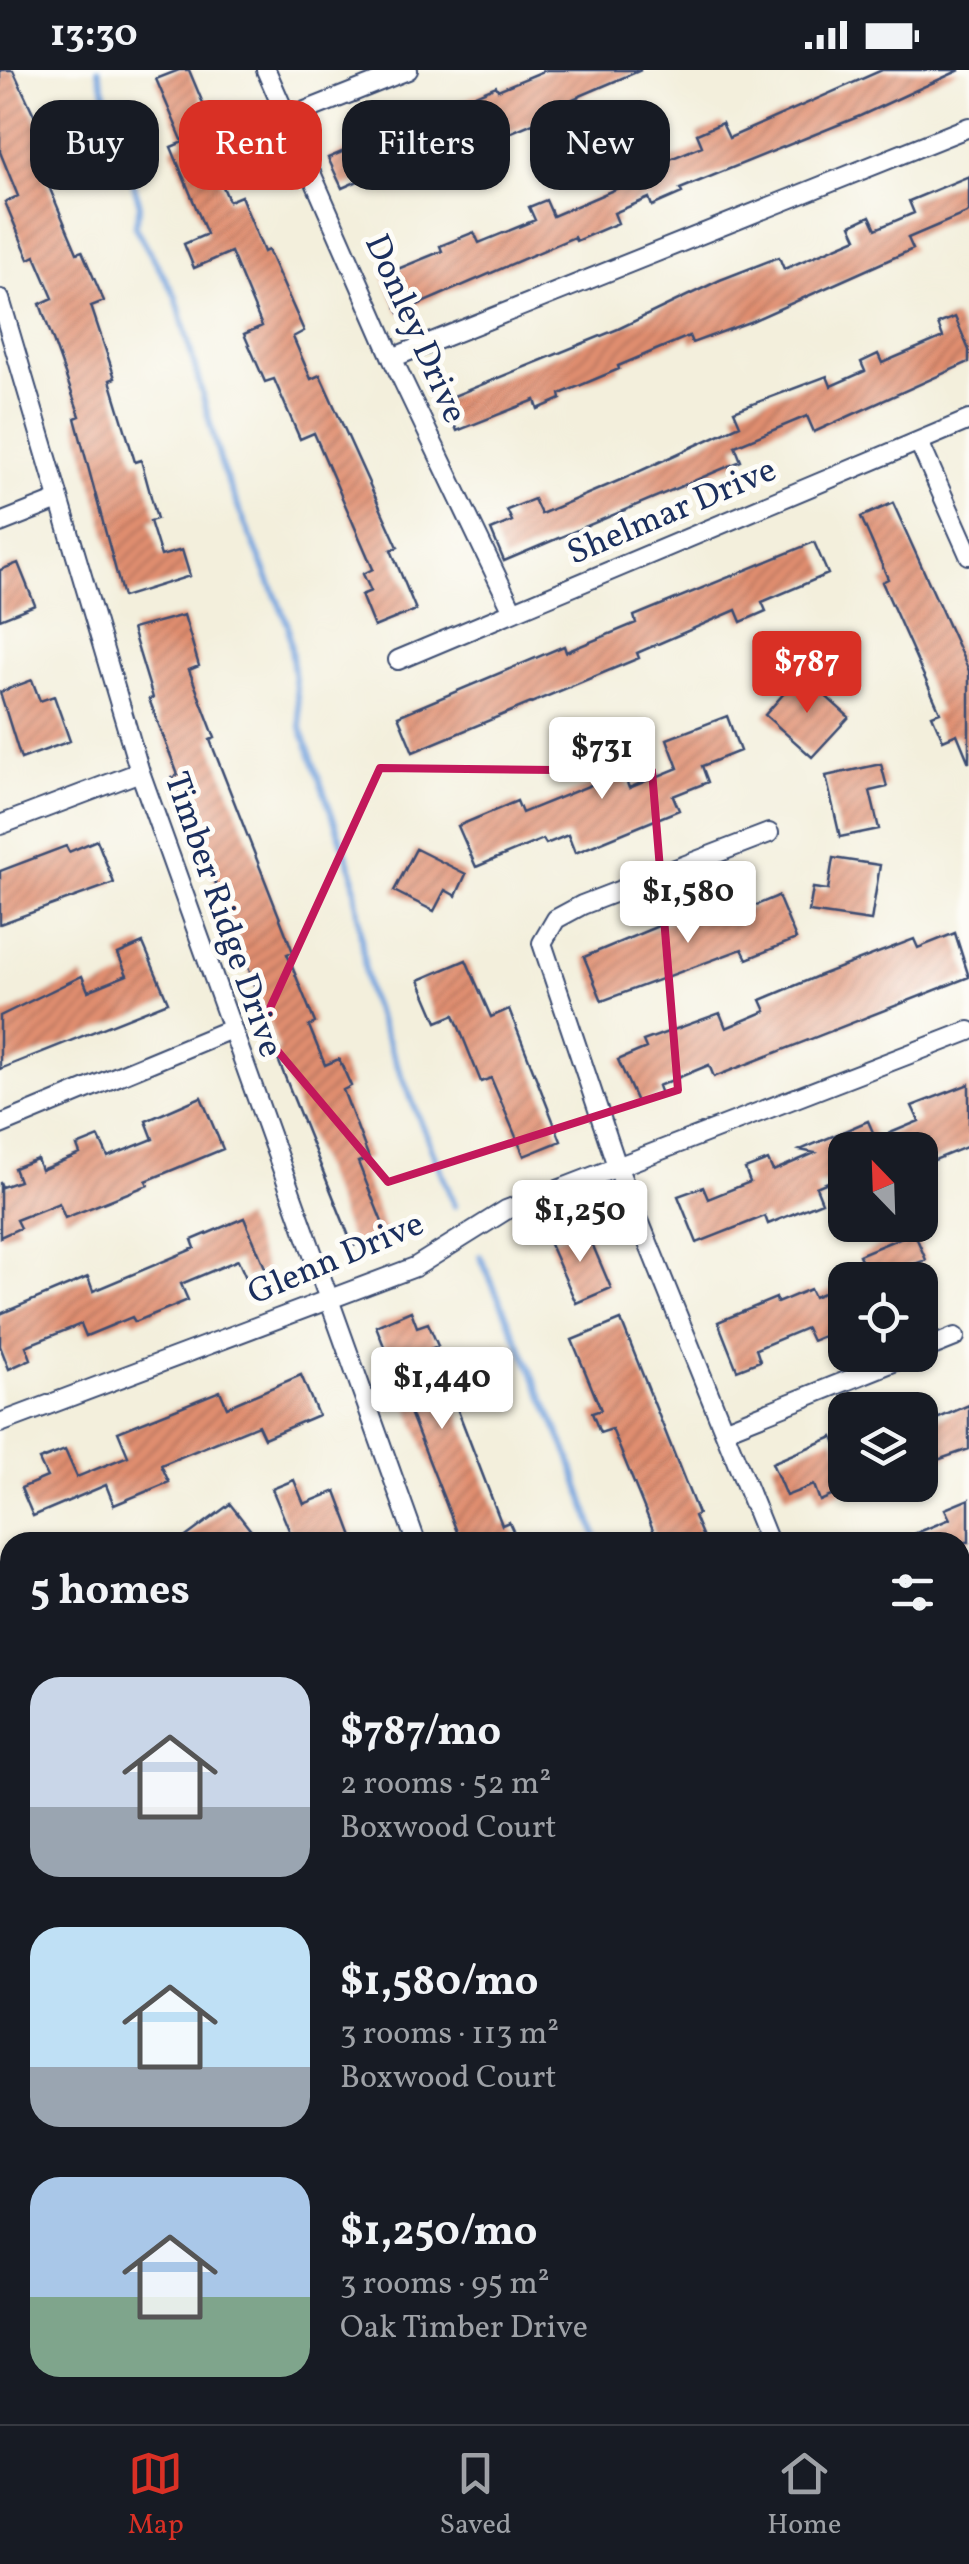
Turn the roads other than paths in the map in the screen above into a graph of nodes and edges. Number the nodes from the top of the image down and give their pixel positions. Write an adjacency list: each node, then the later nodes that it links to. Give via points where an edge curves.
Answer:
1 (266, 70): 3 (street, Donley Drive)
2 (408, 70): 4 (street)
3 (281, 100)
4 (322, 104)
5 (969, 127): 8 (street)
6 (321, 190): 8 (street, Donley Drive)
7 (0, 298): 11 (street, Timber Ridge Drive)
8 (392, 358): 14 (street, Donley Drive)
9 (969, 420): 10 (street, Shelmar Drive)
10 (919, 442): 13 (street); 14 (street, Shelmar Drive)
11 (58, 500): 12 (street); 16 (street, Timber Ridge Drive)
12 (0, 523)
13 (969, 555)
14 (513, 611): 15 (street, Shelmar Drive)
15 (398, 660)
16 (140, 772): 17 (street); 19 (street, Timber Ridge Drive)
17 (0, 826)
18 (770, 833): 22 (street, via 582,905 556,918 542,942)
19 (231, 1029): 21 (street); 23 (street, Timber Ridge Drive)
20 (969, 1030): 22 (street, Glenn Drive)
21 (0, 1125)
22 (617, 1166): 23 (street, Glenn Drive, via 506,1210 415,1267); 28 (street)
23 (329, 1298): 27 (street, Glenn Drive); 29 (street, Timber Ridge Drive)
24 (955, 1338): 25 (street)
25 (938, 1345)
26 (868, 1372): 28 (street)
27 (0, 1423)
28 (726, 1429): 30 (street)
29 (412, 1532)
30 (764, 1532)

